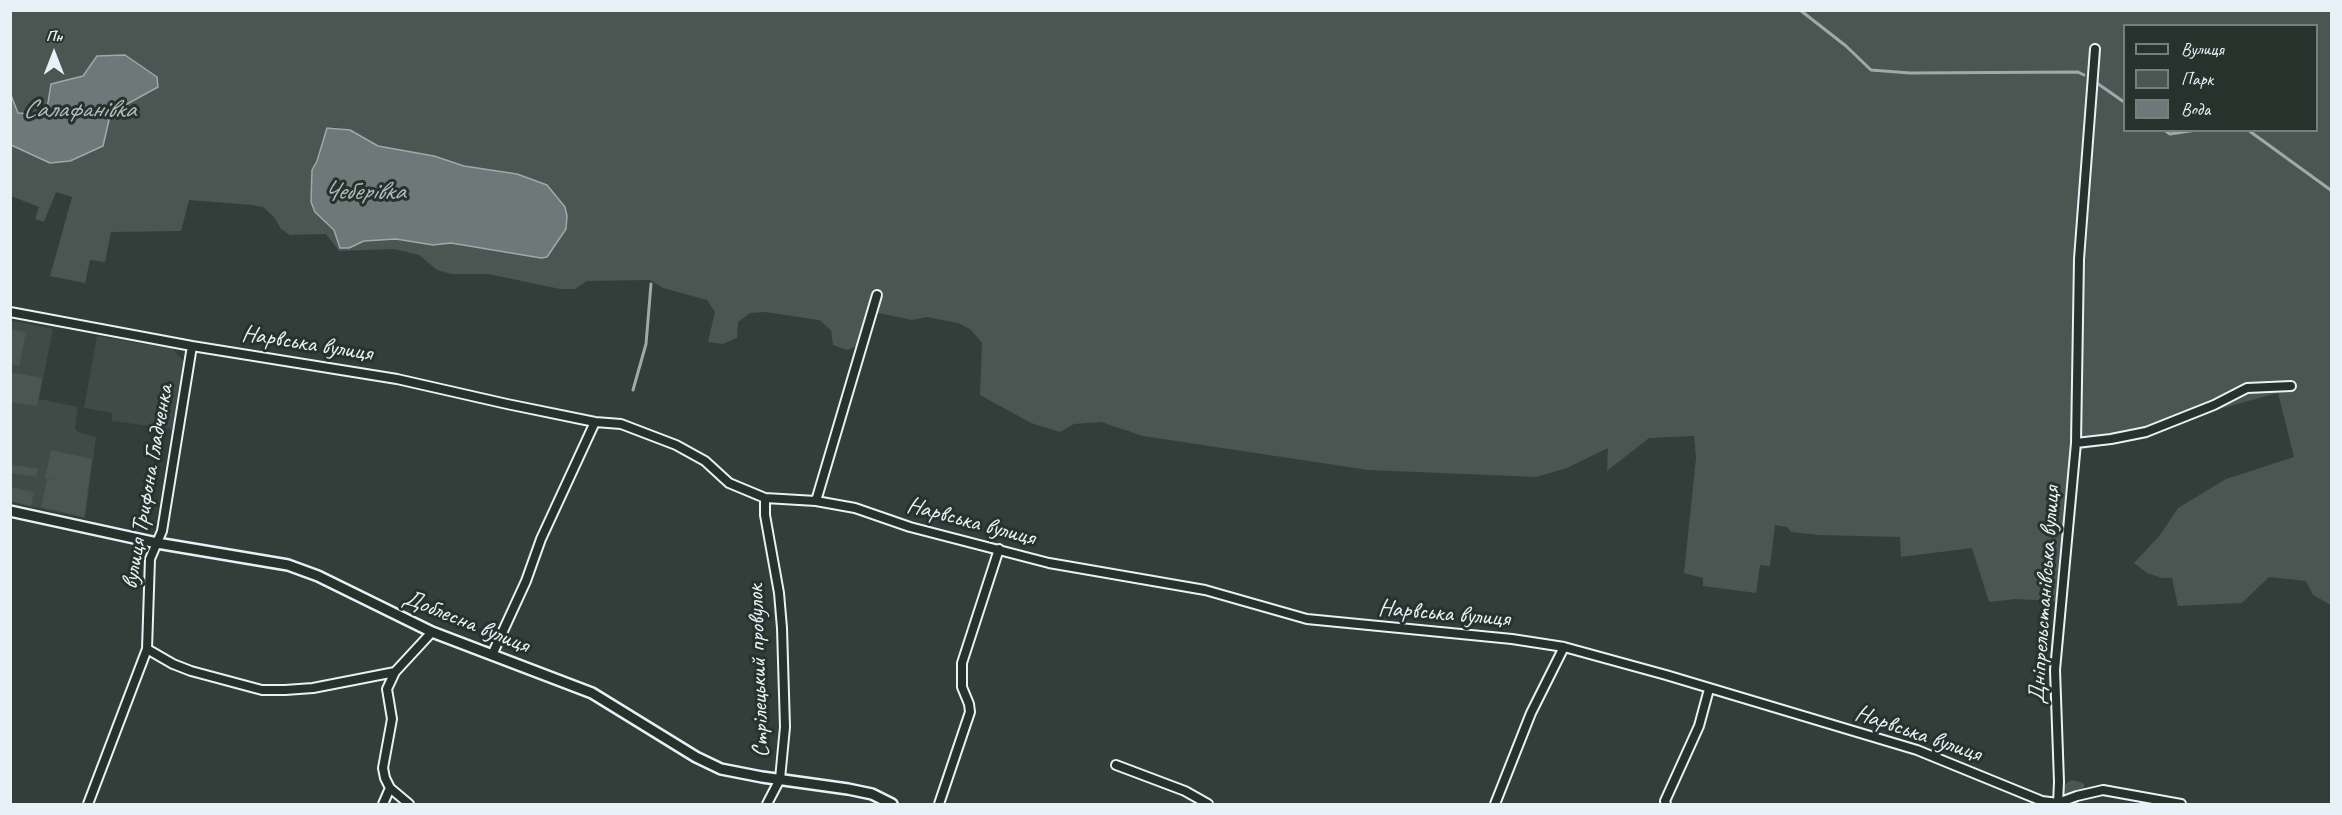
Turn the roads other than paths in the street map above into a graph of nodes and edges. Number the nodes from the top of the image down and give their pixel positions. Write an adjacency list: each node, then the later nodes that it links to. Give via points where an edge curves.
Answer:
1 (2095, 49): 7 (street, Дніпрельстанівська вулиця, via 2079,259)
2 (877, 295): 9 (street)
3 (10, 312): 4 (street, Нарвська вулиця)
4 (192, 346): 6 (street, Нарвська вулиця, via 397,379); 11 (street, вулиця Трифона Гладченка)
5 (2291, 386): 7 (street, via 2247,388 2146,432)
6 (595, 422): 8 (street, Нарвська вулиця, via 621,424 676,445 705,461 729,483); 16 (street)
7 (2076, 443): 31 (street, Дніпрельстанівська вулиця, via 2055,670)
8 (765, 498): 9 (street, Нарвська вулиця); 20 (street, Стрілецький провулок, via 782,628 785,727)
9 (816, 501): 12 (street, Нарвська вулиця, via 855,508 910,527)
10 (10, 511): 11 (street, Доблесна вулиця)
11 (157, 543): 13 (street, Доблесна вулиця, via 288,565); 15 (street, вулиця Трифона Гладченка, via 150,559)
12 (999, 549): 14 (street, Нарвська вулиця, via 1205,590 1307,619); 27 (street, via 962,663 962,687 970,712)
13 (432, 632): 16 (street, Доблесна вулиця); 17 (street)
14 (1563, 647): 18 (street, Нарвська вулиця); 29 (street, via 1531,713)
15 (147, 650): 17 (street, via 191,671 262,690 313,688); 22 (street, вулиця Трифона Гладченка)
16 (492, 655): 20 (street, Доблесна вулиця, via 592,693 722,769)
17 (395, 672): 21 (street, via 387,689 392,719 383,768)
18 (1709, 688): 30 (street, via 1699,726); 31 (street, Нарвська вулиця, via 1917,750)
19 (1116, 765): 28 (street)
20 (780, 779): 25 (street, Стрілецький провулок); 26 (street, Доблесна вулиця, via 872,794)
21 (390, 788): 23 (street); 24 (street)
22 (88, 804)
23 (383, 804)
24 (410, 804)
25 (767, 804)
26 (892, 804)
27 (939, 804)
28 (1208, 804)
29 (1495, 804)
30 (1666, 804)
31 (2058, 804): 32 (street, via 2103,790)
32 (2181, 804)

